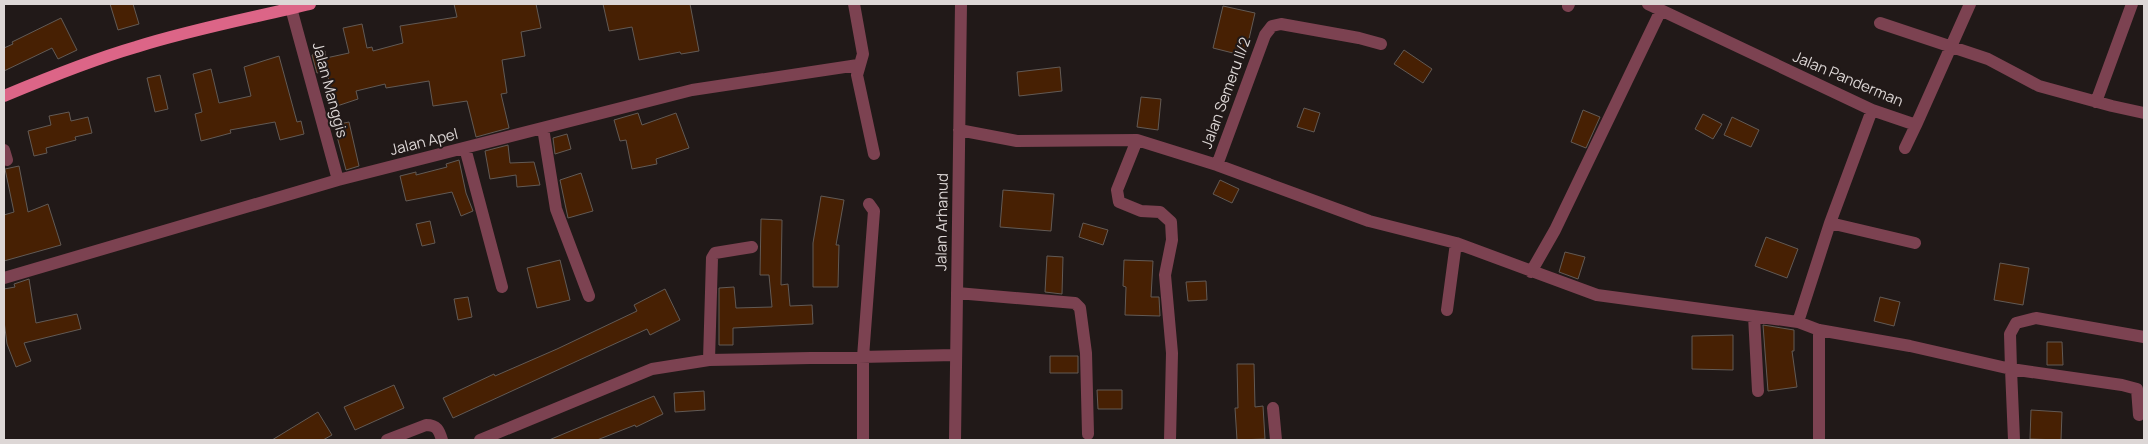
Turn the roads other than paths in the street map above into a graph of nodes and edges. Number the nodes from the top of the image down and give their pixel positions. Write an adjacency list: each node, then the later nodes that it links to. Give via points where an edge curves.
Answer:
1 (310, 4): 7 (main road)
2 (854, 4): 12 (street, via 864,54)
3 (961, 4): 19 (street, Jalan Arhanud)
4 (1648, 4): 8 (street, Jalan Panderman)
5 (1970, 4): 11 (street, Jalan Panderman)
6 (2132, 4): 14 (street)
7 (291, 8): 13 (main road, via 137,46); 25 (street, Jalan Manggis)
8 (1661, 10): 15 (street, Jalan Panderman); 31 (street, via 1555,230)
9 (1880, 23): 11 (street)
10 (1381, 44): 24 (street, Jalan Semeru II/2, via 1310,28 1272,26 1265,35)
11 (1951, 47): 14 (street, via 1988,59 2039,86); 17 (street, Jalan Panderman)
12 (858, 65): 18 (street, Jalan Apel, via 692,90); 23 (street, via 856,75)
13 (4, 96)
14 (2096, 102): 16 (street)
15 (1872, 110): 17 (street, Jalan Panderman); 27 (street)
16 (2144, 113)
17 (1916, 125): 22 (street)
18 (542, 128): 21 (street, Jalan Apel); 35 (street, via 556,209)
19 (959, 130): 20 (street, via 1017,141); 34 (street, Jalan Arhanud)
20 (1138, 140): 24 (street); 54 (street, via 1117,190 1119,202 1141,211 1160,212 1171,222 1173,230 1165,275 1172,353)
21 (466, 148): 25 (street, Jalan Apel); 33 (street)
22 (1905, 148)
23 (874, 154)
24 (1217, 165): 28 (street, via 1369,221)
25 (338, 180): 32 (street, Jalan Apel)
26 (869, 204): 41 (street, via 874,211)
27 (1830, 222): 29 (street); 38 (street)
28 (1456, 242): 31 (street); 36 (street)
29 (1915, 242)
30 (752, 247): 43 (street, via 716,253 712,258)
31 (1531, 272): 37 (street, via 1597,295)
32 (4, 278)
33 (502, 286)
34 (957, 293): 42 (street, Jalan Arhanud); 48 (street, via 1075,303 1080,308 1086,352)
35 (589, 296)
36 (1447, 310)
37 (1754, 316): 38 (street); 45 (street)
38 (1798, 322): 39 (street)
39 (1819, 330): 44 (street); 56 (street)
40 (2144, 337): 44 (street, via 2036,318 2023,320 2016,323 2010,334)
41 (863, 356): 42 (street); 43 (street); 52 (street)
42 (956, 356): 53 (street, Jalan Arhanud)
43 (709, 360): 51 (street, via 652,369)
44 (2011, 369): 47 (street, via 2137,389); 57 (street)
45 (1758, 391)
46 (1273, 408): 55 (street)
47 (2139, 415)
48 (1088, 434)
49 (387, 440): 50 (street, via 432,425 438,429)
50 (442, 440)
51 (480, 440)
52 (863, 440)
53 (955, 440)
54 (1170, 440)
55 (1276, 440)
56 (1819, 440)
57 (2014, 440)

